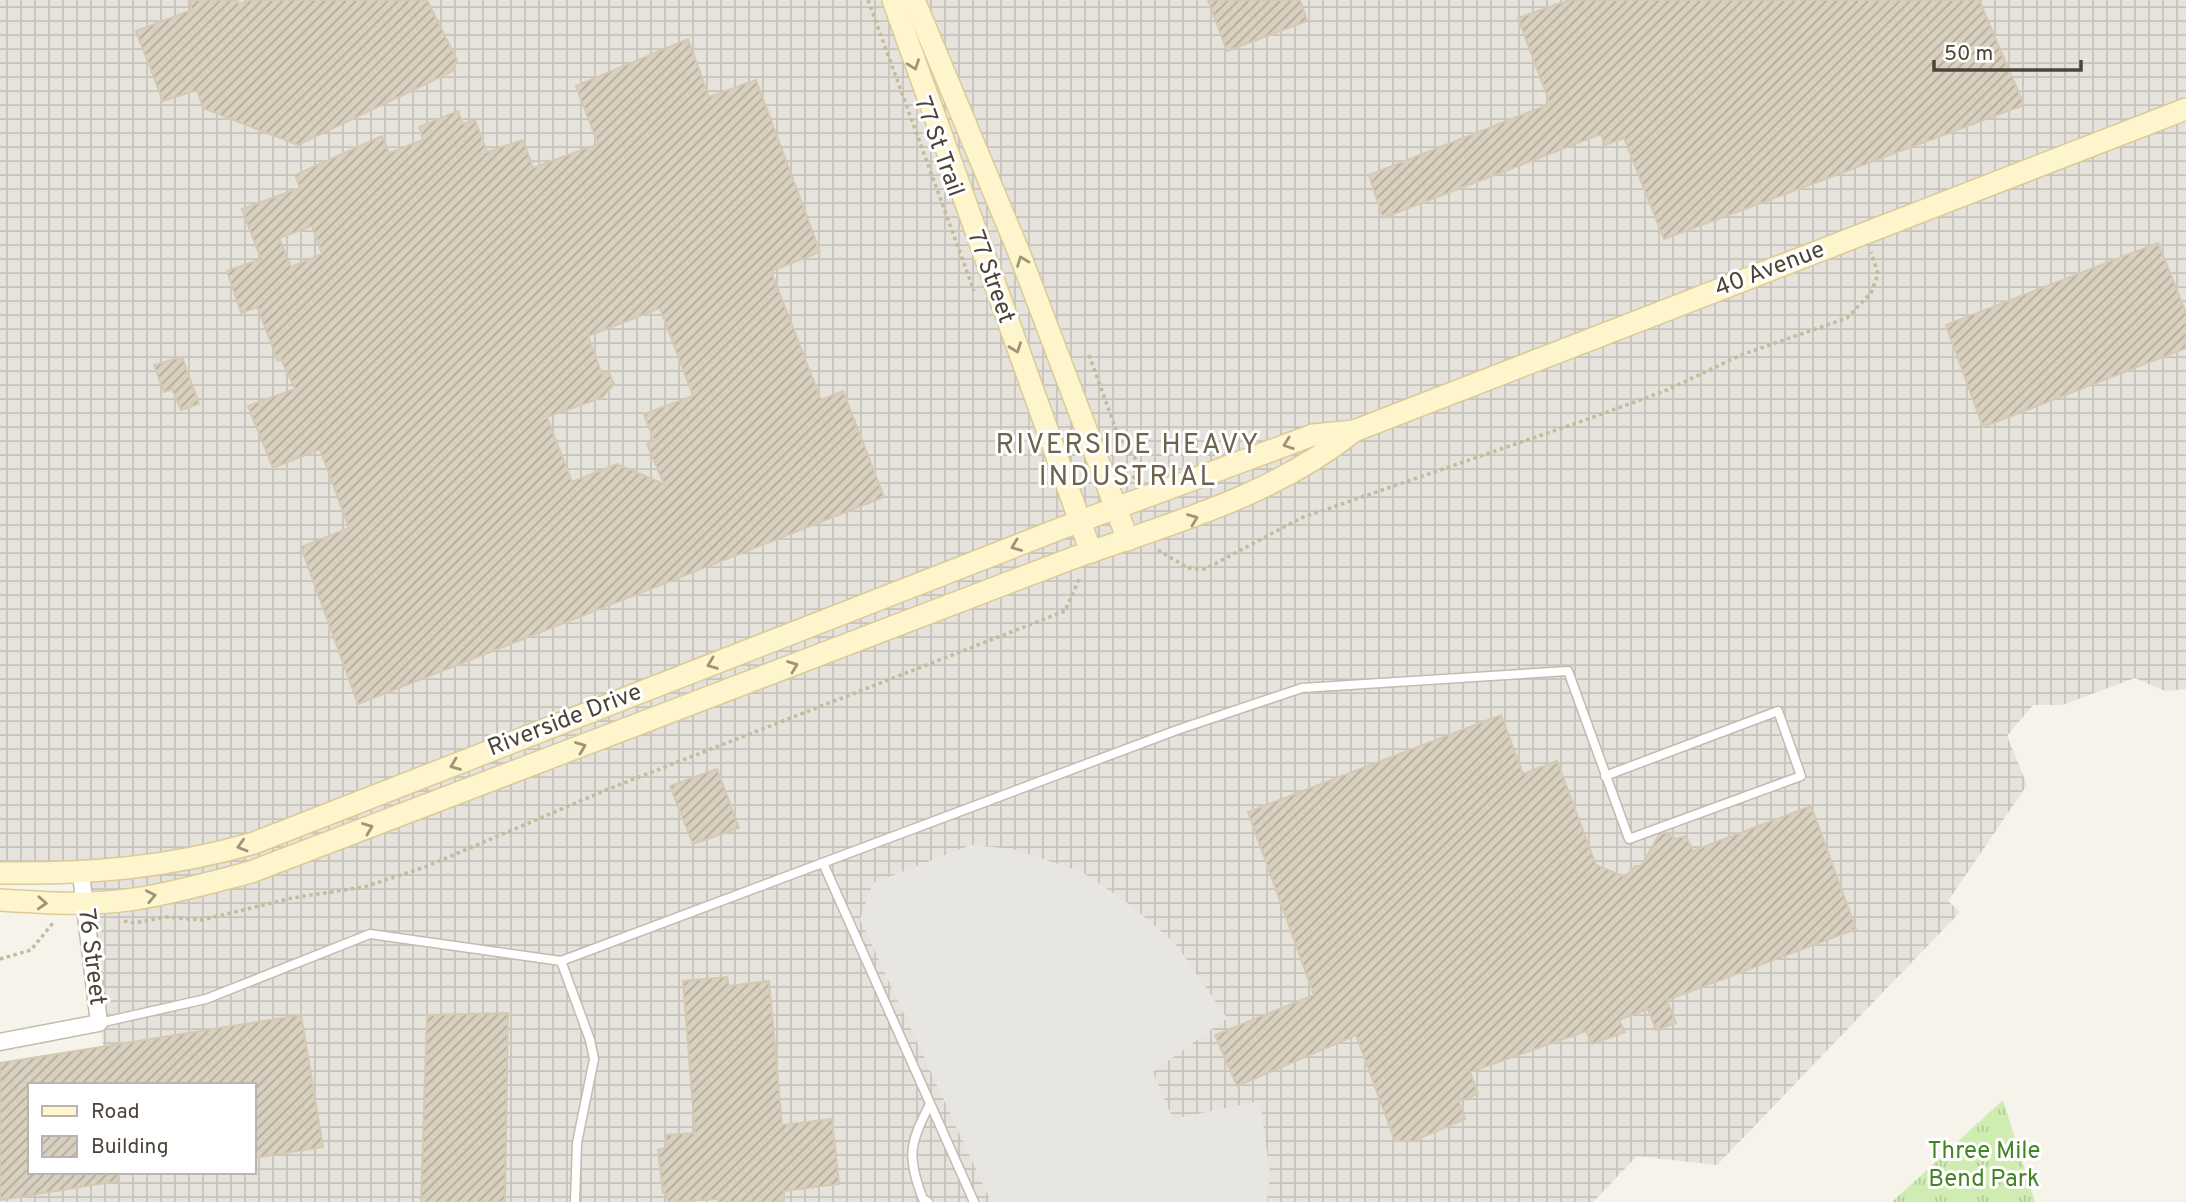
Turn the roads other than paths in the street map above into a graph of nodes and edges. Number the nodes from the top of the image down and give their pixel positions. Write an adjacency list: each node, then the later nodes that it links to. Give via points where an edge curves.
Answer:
1 (893, 0): 6 (main road, 77 Street, one-way to 6)
2 (914, 0): 5 (main road, 77 Street, one-way to 2, via 1020,255)
3 (2186, 109): 4 (main road, 40 Avenue)
4 (1354, 431): 5 (main road, 40 Avenue, one-way to 5, via 1313,435); 7 (main road, 40 Avenue, one-way to 4, via 1202,516 1322,457)
5 (1117, 508): 6 (main road, Riverside Drive); 7 (main road, 77 Street)
6 (1079, 522): 8 (main road, 77 Street); 12 (main road, Riverside Drive, one-way to 12, via 254,843 166,864)
7 (1128, 540): 8 (main road, 40 Avenue)
8 (1091, 552): 14 (main road, Riverside Drive, one-way to 8, via 135,899 264,867)
9 (1605, 776): 9 (lane, via 1778,710 1801,776 1629,839); 10 (lane, via 1568,671 1302,688)
10 (823, 863): 15 (lane); 18 (lane)
11 (0, 873): 12 (main road, Riverside Drive)
12 (81, 874): 14 (street, 76 Street)
13 (0, 900): 14 (main road, Riverside Drive, one-way to 14)
14 (84, 904): 16 (street, 76 Street)
15 (561, 961): 16 (lane, via 370,933 206,999); 19 (lane, via 594,1059 577,1143)
16 (99, 1023): 17 (street, 76 Street)
17 (0, 1042)
18 (929, 1106): 20 (lane, via 914,1134 910,1159); 21 (lane)
19 (575, 1202)
20 (928, 1202)
21 (974, 1202)

